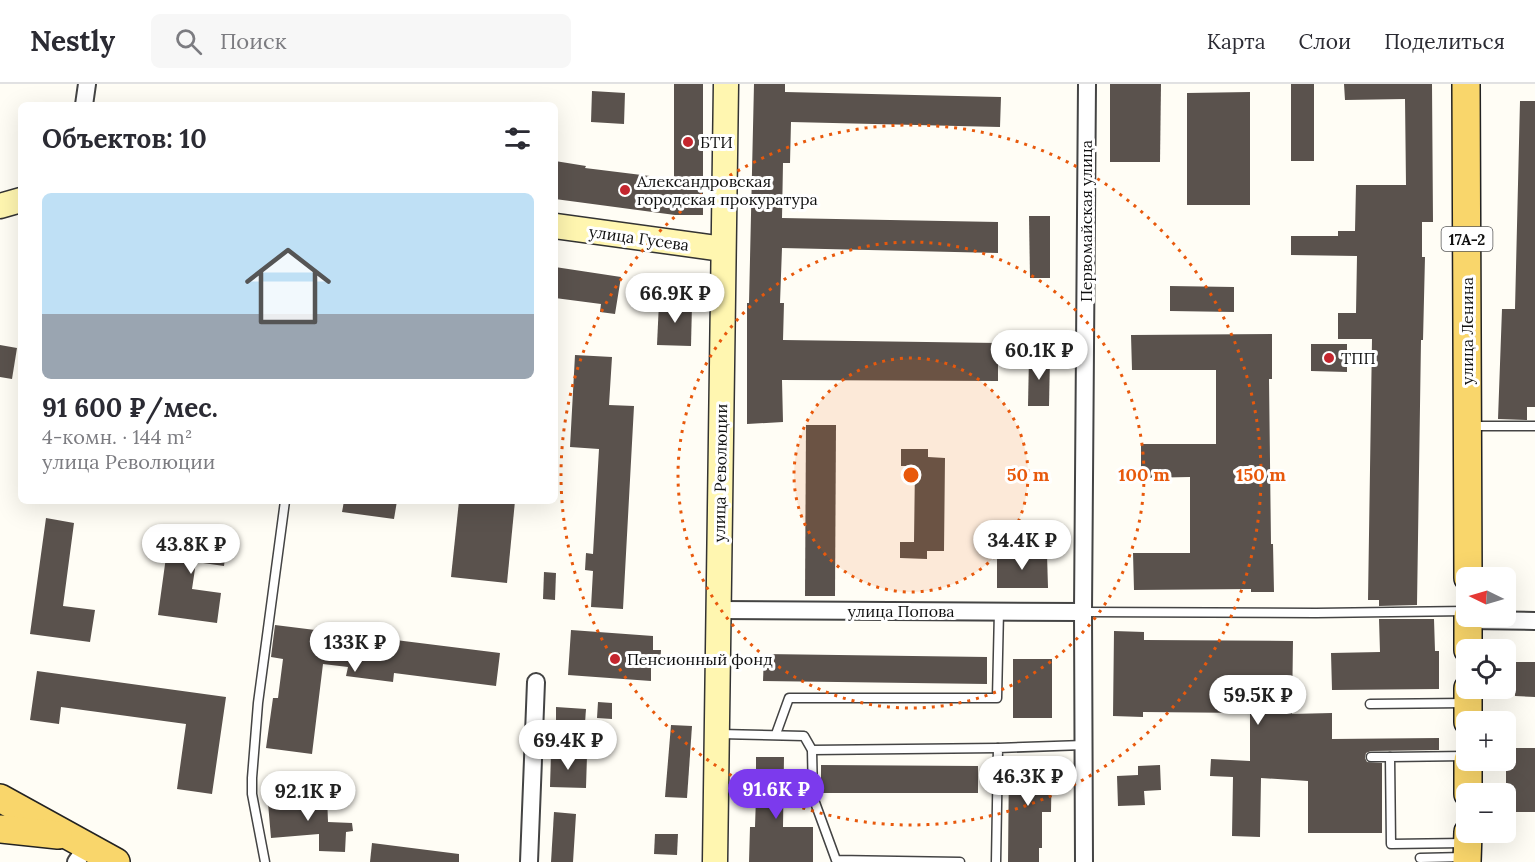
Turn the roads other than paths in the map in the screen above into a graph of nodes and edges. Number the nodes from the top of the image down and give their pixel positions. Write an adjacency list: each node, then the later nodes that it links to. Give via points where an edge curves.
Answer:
1 (87, 84): 5 (street)
2 (726, 84): 9 (street, улица Революции)
3 (1087, 84): 16 (street, Первомайская улица)
4 (1466, 84): 10 (main road, улица Ленина / 17А-2)
5 (84, 102)
6 (18, 201): 7 (street)
7 (0, 206)
8 (558, 226): 9 (street, улица Гусева)
9 (723, 249): 14 (street, улица Революции)
10 (1468, 426): 11 (lane); 13 (main road, улица Ленина / 17А-2)
11 (1535, 426)
12 (285, 504): 37 (lane, via 252,778)
13 (1468, 567)
14 (718, 610): 15 (street, улица Попова); 23 (street, улица Революции)
15 (999, 611): 16 (street, улица Попова); 24 (lane, via 997,698 789,698)
16 (1083, 612): 17 (lane); 25 (street, Первомайская улица)
17 (1456, 616)
18 (1516, 620): 19 (street)
19 (1535, 621)
20 (536, 682): 38 (street)
21 (1370, 704): 22 (lane)
22 (1468, 704)
23 (716, 734): 24 (lane); 39 (street, улица Революции)
24 (776, 734): 27 (lane, via 804,736)
25 (1084, 746): 26 (lane); 42 (street, Первомайская улица)
26 (998, 748): 27 (lane); 41 (lane)
27 (812, 750): 40 (lane, via 813,797 836,860)
28 (1390, 757): 29 (lane); 30 (lane); 34 (lane, via 1391,844)
29 (1371, 758)
30 (1456, 758)
31 (0, 798): 33 (main road)
32 (1, 830): 33 (main road)
33 (79, 848): 36 (main road)
34 (1468, 849): 35 (lane)
35 (1420, 858)
36 (116, 862)
37 (265, 862)
38 (529, 862)
39 (715, 862)
40 (960, 862)
41 (996, 862)
42 (1084, 862)

